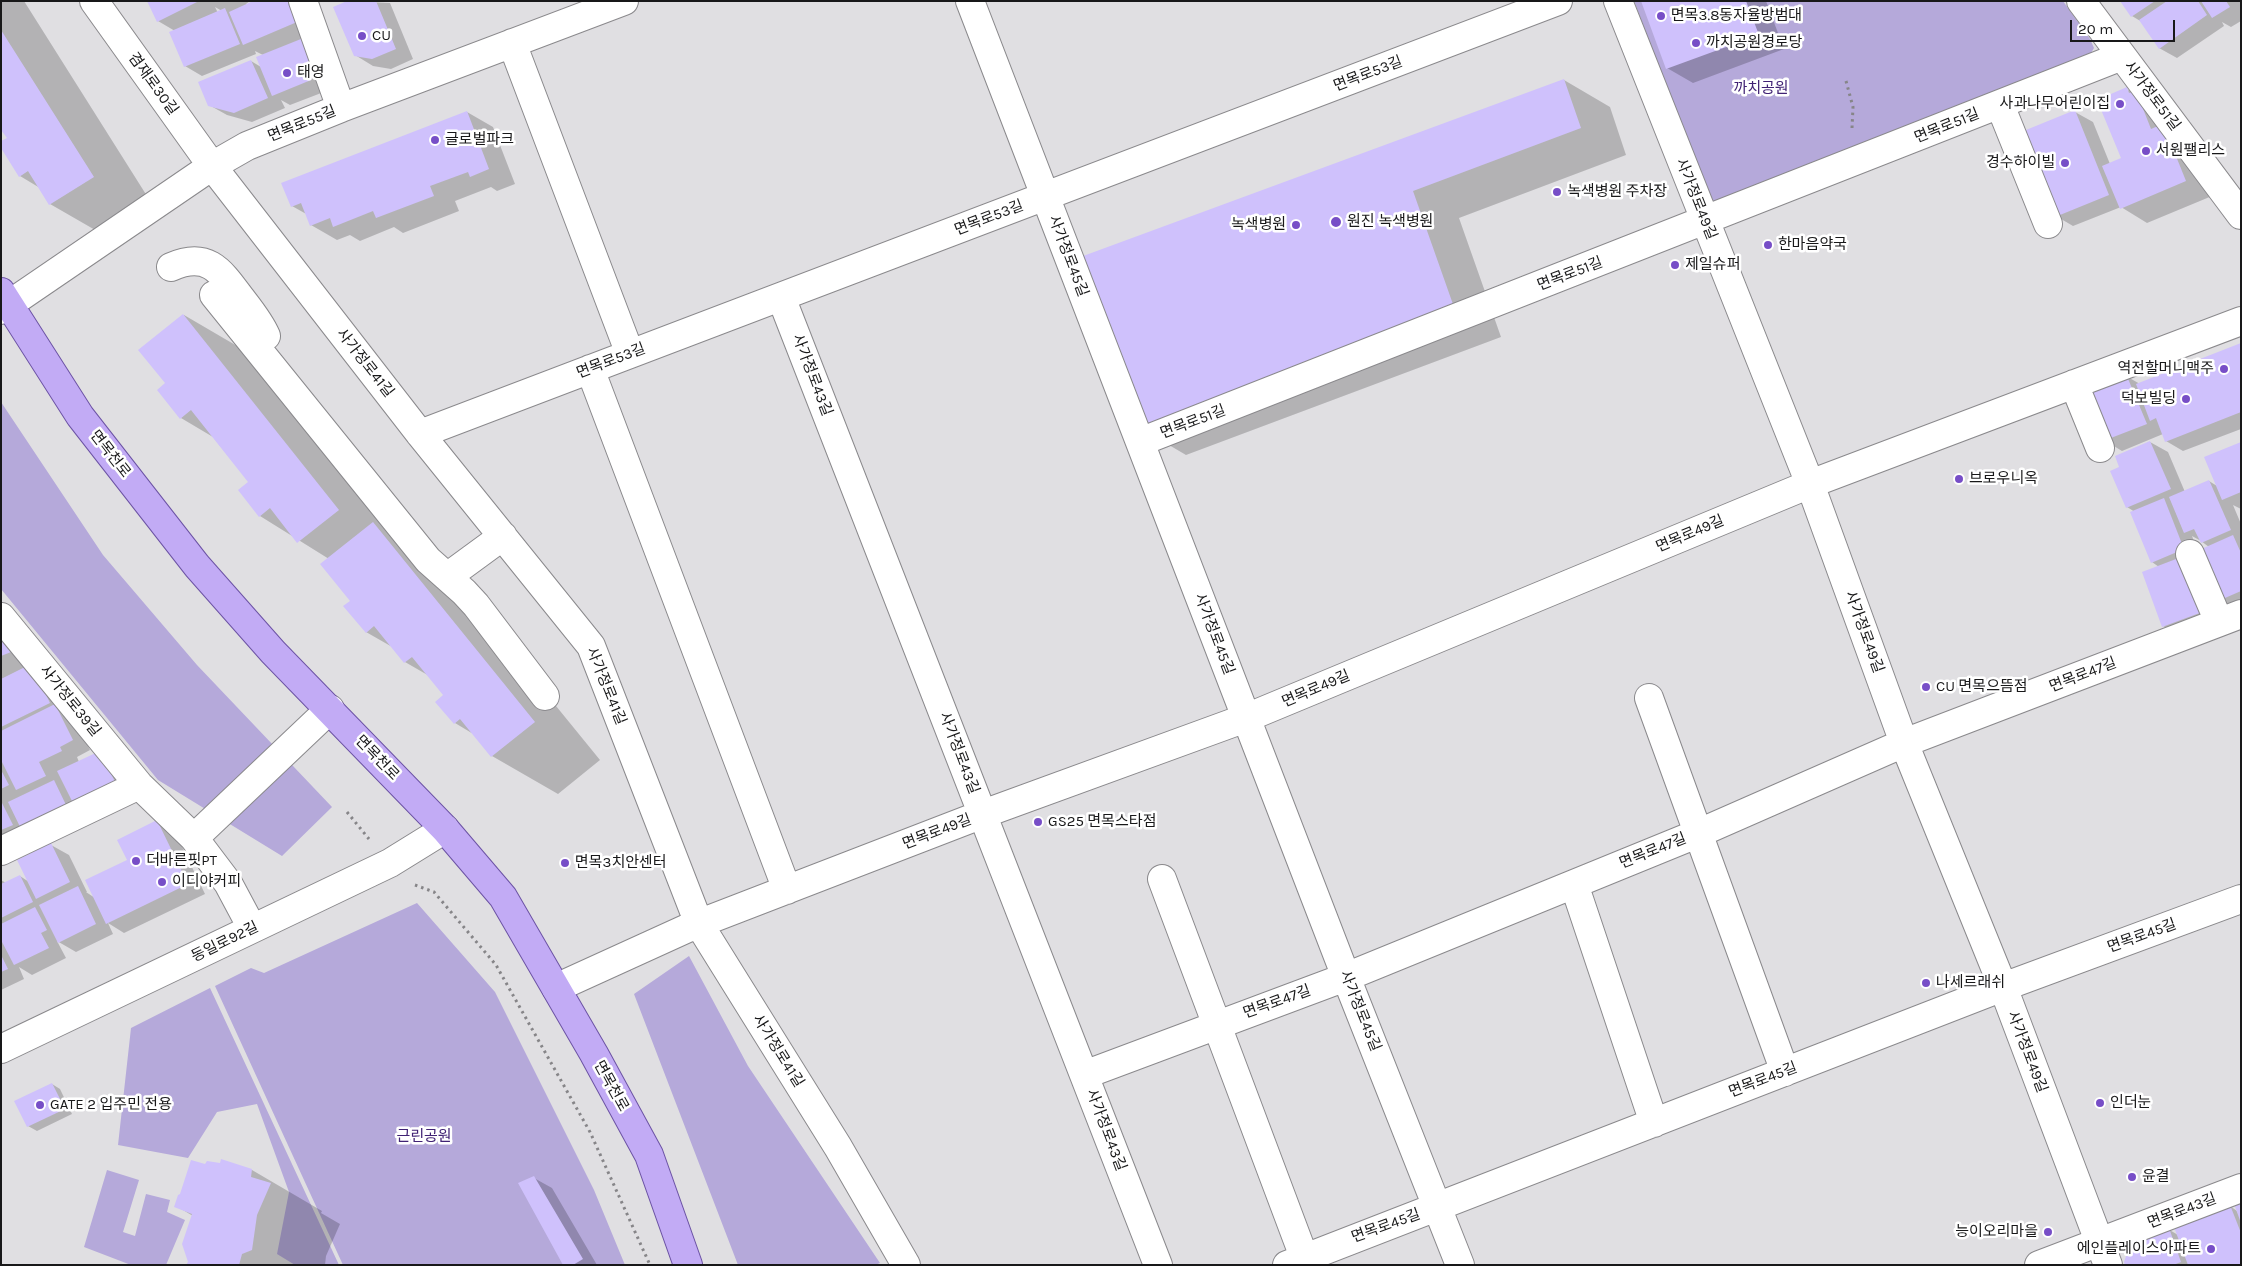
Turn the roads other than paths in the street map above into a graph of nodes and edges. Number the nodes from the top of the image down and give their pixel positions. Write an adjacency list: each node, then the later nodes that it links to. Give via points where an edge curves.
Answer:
1 (94, 1): 12 (street, 겸재로30길)
2 (303, 1): 11 (street)
3 (624, 1): 8 (street, 면목로55길)
4 (970, 1): 13 (street, 사가정로45길)
5 (1558, 1): 13 (street, 면목로53길)
6 (1618, 1): 15 (street, 사가정로49길)
7 (2081, 1): 9 (street, 사가정로51길)
8 (512, 44): 11 (street, 면목로55길); 22 (street)
9 (2122, 56): 10 (street, 면목로51길); 14 (street, 사가정로51길)
10 (2000, 105): 15 (street, 면목로51길); 16 (street, 면목로51길)
11 (341, 108): 12 (street, 면목로55길, via 247,146)
12 (212, 166): 20 (street, 면목로55길); 26 (street, 사가정로41길)
13 (1046, 197): 19 (street, 면목로53길); 27 (street, 사가정로45길)
14 (2241, 215)
15 (1704, 222): 27 (street, 면목로51길); 29 (street, 사가정로49길)
16 (2048, 224)
17 (171, 267): 24 (street, via 182,262 200,261 220,271 262,326)
18 (214, 295): 24 (street)
19 (781, 297): 22 (street, 면목로53길); 41 (street, 사가정로43길)
20 (4, 303): 37 (main road, 면목천로, via 80,416 197,566 272,652)
21 (2241, 320): 25 (street, 면목로49길)
22 (630, 354): 23 (street, 면목로53길)
23 (590, 369): 26 (street, 면목로53길); 48 (street)
24 (280, 378): 32 (street, via 428,560)
25 (2074, 384): 28 (street); 29 (street, 면목로49길)
26 (420, 434): 30 (street, 사가정로41길)
27 (1140, 442): 38 (street, 사가정로45길)
28 (2100, 448)
29 (1810, 484): 38 (street, 면목로49길); 39 (street, 사가정로49길)
30 (503, 536): 32 (street); 50 (street, 사가정로41길, via 591,646)
31 (2190, 554): 34 (street, 면목로47길)
32 (447, 578): 35 (street, via 476,605)
33 (1, 617): 40 (street, 사가정로39길)
34 (2230, 618): 39 (street, 면목로47길)
35 (545, 696)
36 (1649, 698): 43 (street)
37 (330, 709): 42 (main road, 면목천로); 44 (street)
38 (1246, 718): 41 (street, 면목로49길); 52 (street, 사가정로45길)
39 (1904, 743): 43 (street, 면목로47길); 54 (street, 사가정로49길)
40 (139, 785): 44 (street, 사가정로39길); 45 (street)
41 (983, 814): 48 (street, 면목로49길); 58 (street, 사가정로43길)
42 (445, 829): 51 (street, 동일로92길, via 390,863); 53 (main road, 면목천로, via 503,897)
43 (1698, 832): 47 (street, 면목로47길); 57 (street)
44 (194, 838): 51 (street, 사가정로39길, via 228,882)
45 (1, 851)
46 (1162, 879): 55 (street)
47 (1574, 884): 52 (street, 면목로47길); 59 (street)
48 (787, 890): 50 (street, 면목로49길)
49 (2241, 899): 54 (street, 면목로45길)
50 (699, 924): 53 (street, 면목로49길); 65 (street, 사가정로41길, via 838,1147)
51 (252, 928): 56 (street, 동일로92길)
52 (1346, 977): 55 (street, 면목로47길); 61 (street, 사가정로45길)
53 (556, 988): 64 (main road, 면목천로, via 649,1155)
54 (2003, 988): 57 (street, 면목로45길); 62 (street, 사가정로49길)
55 (1216, 1025): 58 (street, 면목로47길); 63 (street)
56 (1, 1049)
57 (1785, 1072): 59 (street, 면목로45길)
58 (1084, 1075): 66 (street, 사가정로43길)
59 (1654, 1123): 61 (street, 면목로45길)
60 (2241, 1188): 62 (street, 면목로43길)
61 (1438, 1207): 63 (street, 면목로45길); 67 (street, 사가정로45길)
62 (2104, 1254): 68 (street, 면목로43길)
63 (1295, 1261)
64 (688, 1265)
65 (906, 1265)
66 (1158, 1265)
67 (1460, 1265)
68 (2039, 1265)

